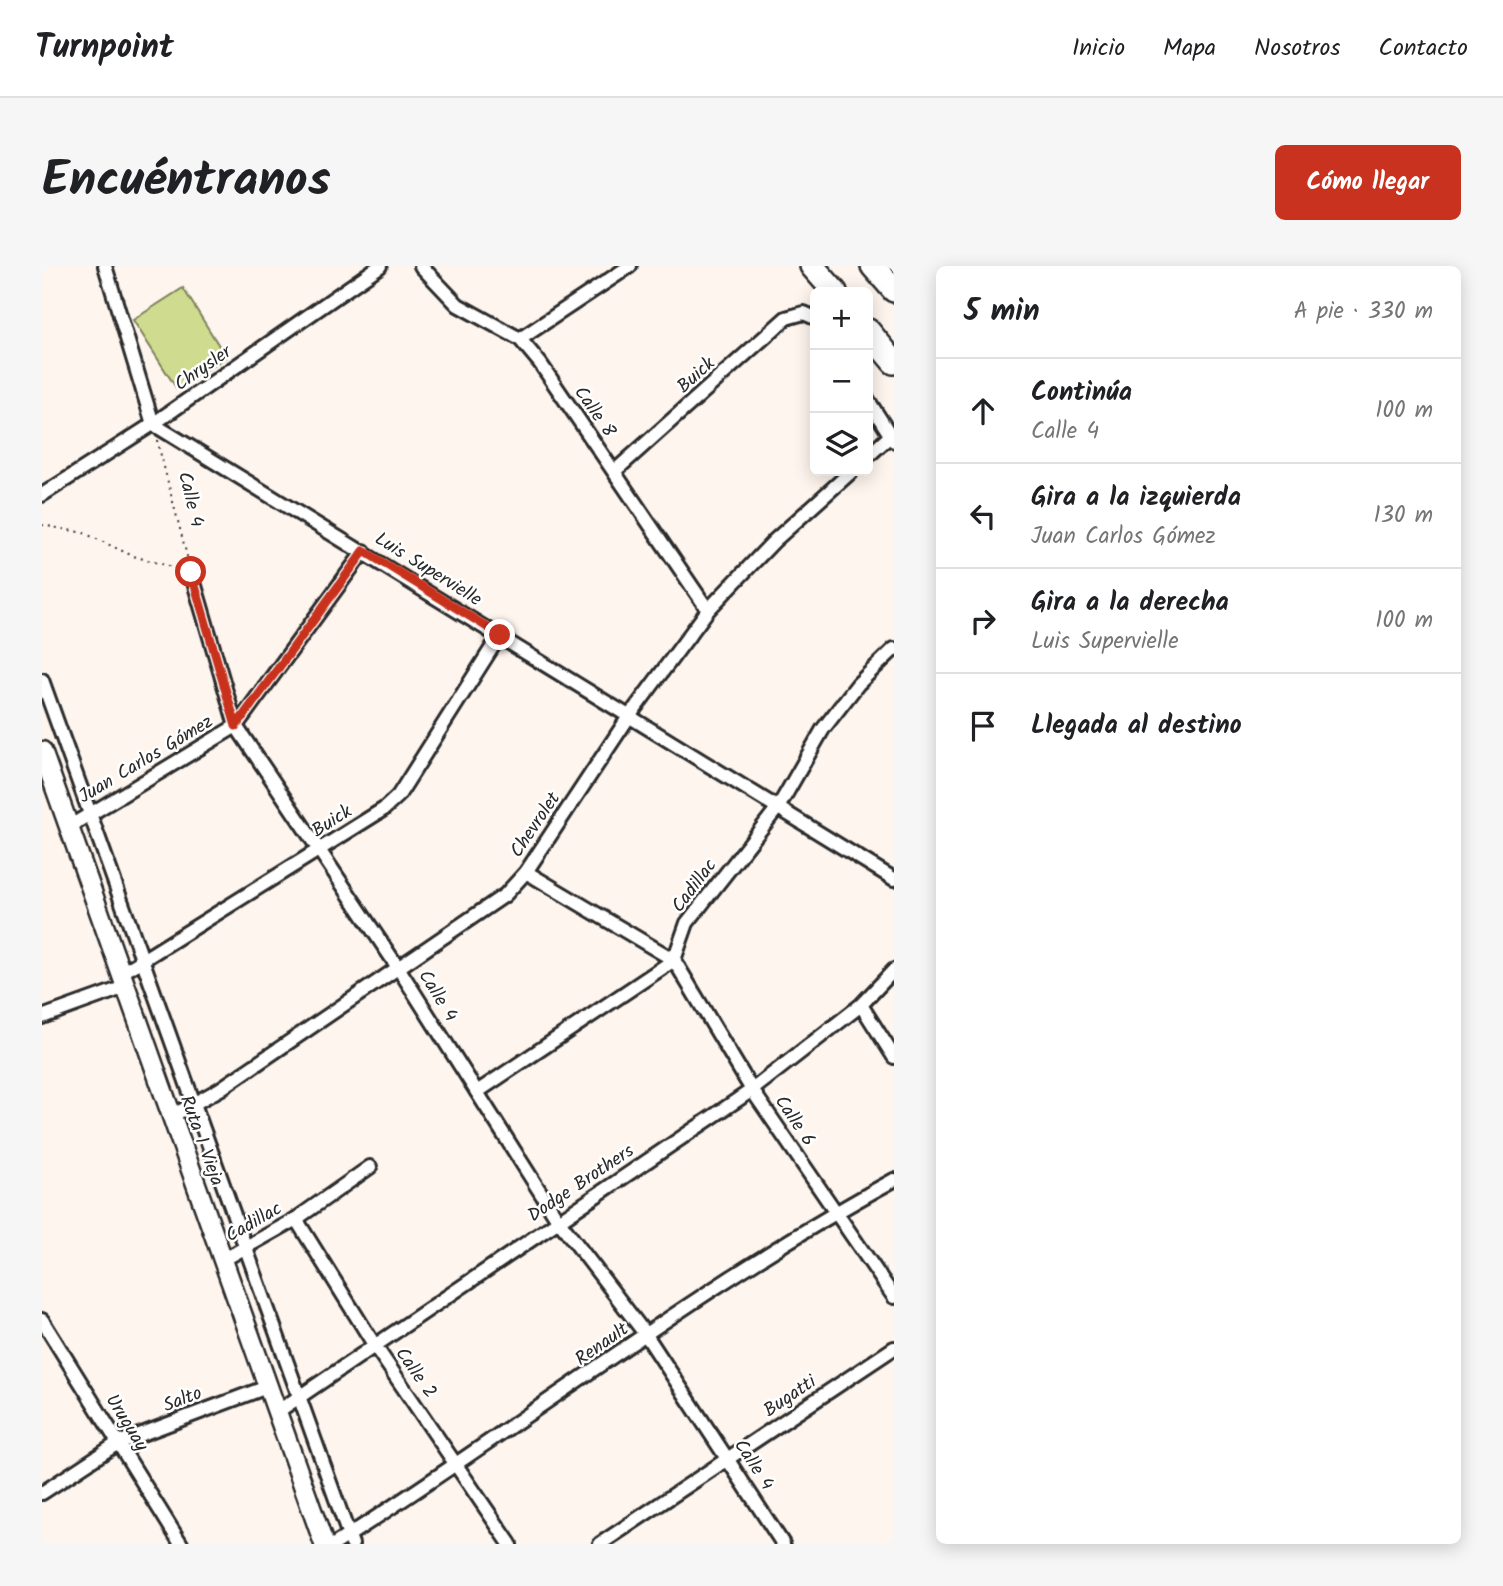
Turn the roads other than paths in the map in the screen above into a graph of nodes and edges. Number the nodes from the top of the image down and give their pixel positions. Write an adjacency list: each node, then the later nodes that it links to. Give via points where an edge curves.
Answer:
1 (121, 266): 7 (street)
2 (380, 266): 15 (street, Chrysler)
3 (421, 266): 12 (street, Calle 8, via 458,306)
4 (629, 266): 12 (street)
5 (812, 266): 8 (highway)
6 (873, 266): 9 (highway)
7 (106, 270): 15 (street)
8 (831, 287)
9 (894, 290)
10 (809, 315): 18 (street, Buick, via 786,318)
11 (873, 337): 13 (highway)
12 (520, 339): 18 (street, Calle 8)
13 (894, 362)
14 (873, 408): 16 (street)
15 (153, 424): 20 (street, Chrysler); 21 (street, Luis Supervielle)
16 (892, 438): 17 (street)
17 (873, 452)
18 (615, 471): 23 (street, Calle 8)
19 (846, 476): 23 (street, Chevrolet, via 774,541)
20 (42, 495)
21 (364, 551): 24 (street, Luis Supervielle); 28 (street, Juan Carlos Gómez)
22 (191, 572): 28 (street, Calle 4)
23 (708, 610): 27 (street, Chevrolet)
24 (500, 635): 27 (street, Luis Supervielle); 33 (street, Buick, via 398,796)
25 (894, 649): 30 (street, Cadillac, via 858,684 823,729)
26 (42, 680): 31 (street)
27 (630, 715): 30 (street, Luis Supervielle); 34 (street, Chevrolet)
28 (236, 726): 31 (street, Juan Carlos Gómez); 33 (street, Calle 4)
29 (42, 751): 32 (street, Ruta 1 Vieja)
30 (779, 806): 35 (street, Luis Supervielle); 36 (street, Cadillac, via 687,923)
31 (90, 814): 32 (street, Juan Carlos Gómez); 37 (street)
32 (69, 827): 40 (street, Ruta 1 Vieja)
33 (320, 851): 37 (street, Buick); 38 (street, Calle 4)
34 (526, 872): 36 (street); 38 (street, Chevrolet, via 505,894)
35 (894, 879)
36 (674, 960): 44 (street, Calle 6); 45 (street)
37 (143, 962): 40 (street, Buick); 46 (street)
38 (399, 968): 45 (street, Calle 4); 46 (street, Chevrolet)
39 (894, 970): 41 (street, Dodge Brothers)
40 (122, 980): 42 (street, Buick); 47 (street, Ruta 1 Vieja)
41 (861, 1005): 43 (street); 44 (street, Dodge Brothers)
42 (42, 1017)
43 (894, 1057)
44 (752, 1090): 50 (street, Calle 6); 52 (street, Dodge Brothers)
45 (477, 1092): 52 (street, Calle 4)
46 (194, 1104): 47 (street, Chevrolet); 53 (street)
47 (172, 1116): 54 (street, Ruta 1 Vieja)
48 (370, 1167): 51 (street, Cadillac)
49 (894, 1180): 50 (street, Renault)
50 (836, 1212): 55 (street, Calle 6); 57 (street, Renault)
51 (296, 1219): 53 (street, Cadillac); 58 (street, Calle 2)
52 (558, 1220): 57 (street, Calle 4); 58 (street, Dodge Brothers)
53 (246, 1248): 54 (street, Cadillac); 61 (street)
54 (223, 1260): 60 (street, Ruta 1 Vieja)
55 (894, 1297)
56 (42, 1321): 63 (street, Uruguay)
57 (646, 1335): 64 (street, Calle 4); 65 (street, Renault)
58 (375, 1346): 61 (street, Dodge Brothers); 65 (street, Calle 2)
59 (894, 1348): 64 (street, Bugatti)
60 (267, 1387): 62 (street, Ruta 1 Vieja); 63 (street, Salto)
61 (299, 1397): 62 (street, Dodge Brothers); 67 (street)
62 (277, 1412): 69 (street, Ruta 1 Vieja)
63 (118, 1443): 66 (street, Salto); 68 (street, Uruguay)
64 (729, 1458): 72 (street, Bugatti); 73 (street, Calle 4)
65 (458, 1466): 67 (street, Renault); 71 (street, Calle 2)
66 (42, 1493)
67 (350, 1540): 70 (street, Renault)
68 (181, 1544)
69 (324, 1544)
70 (335, 1544)
71 (510, 1544)
72 (600, 1544)
73 (783, 1544)

